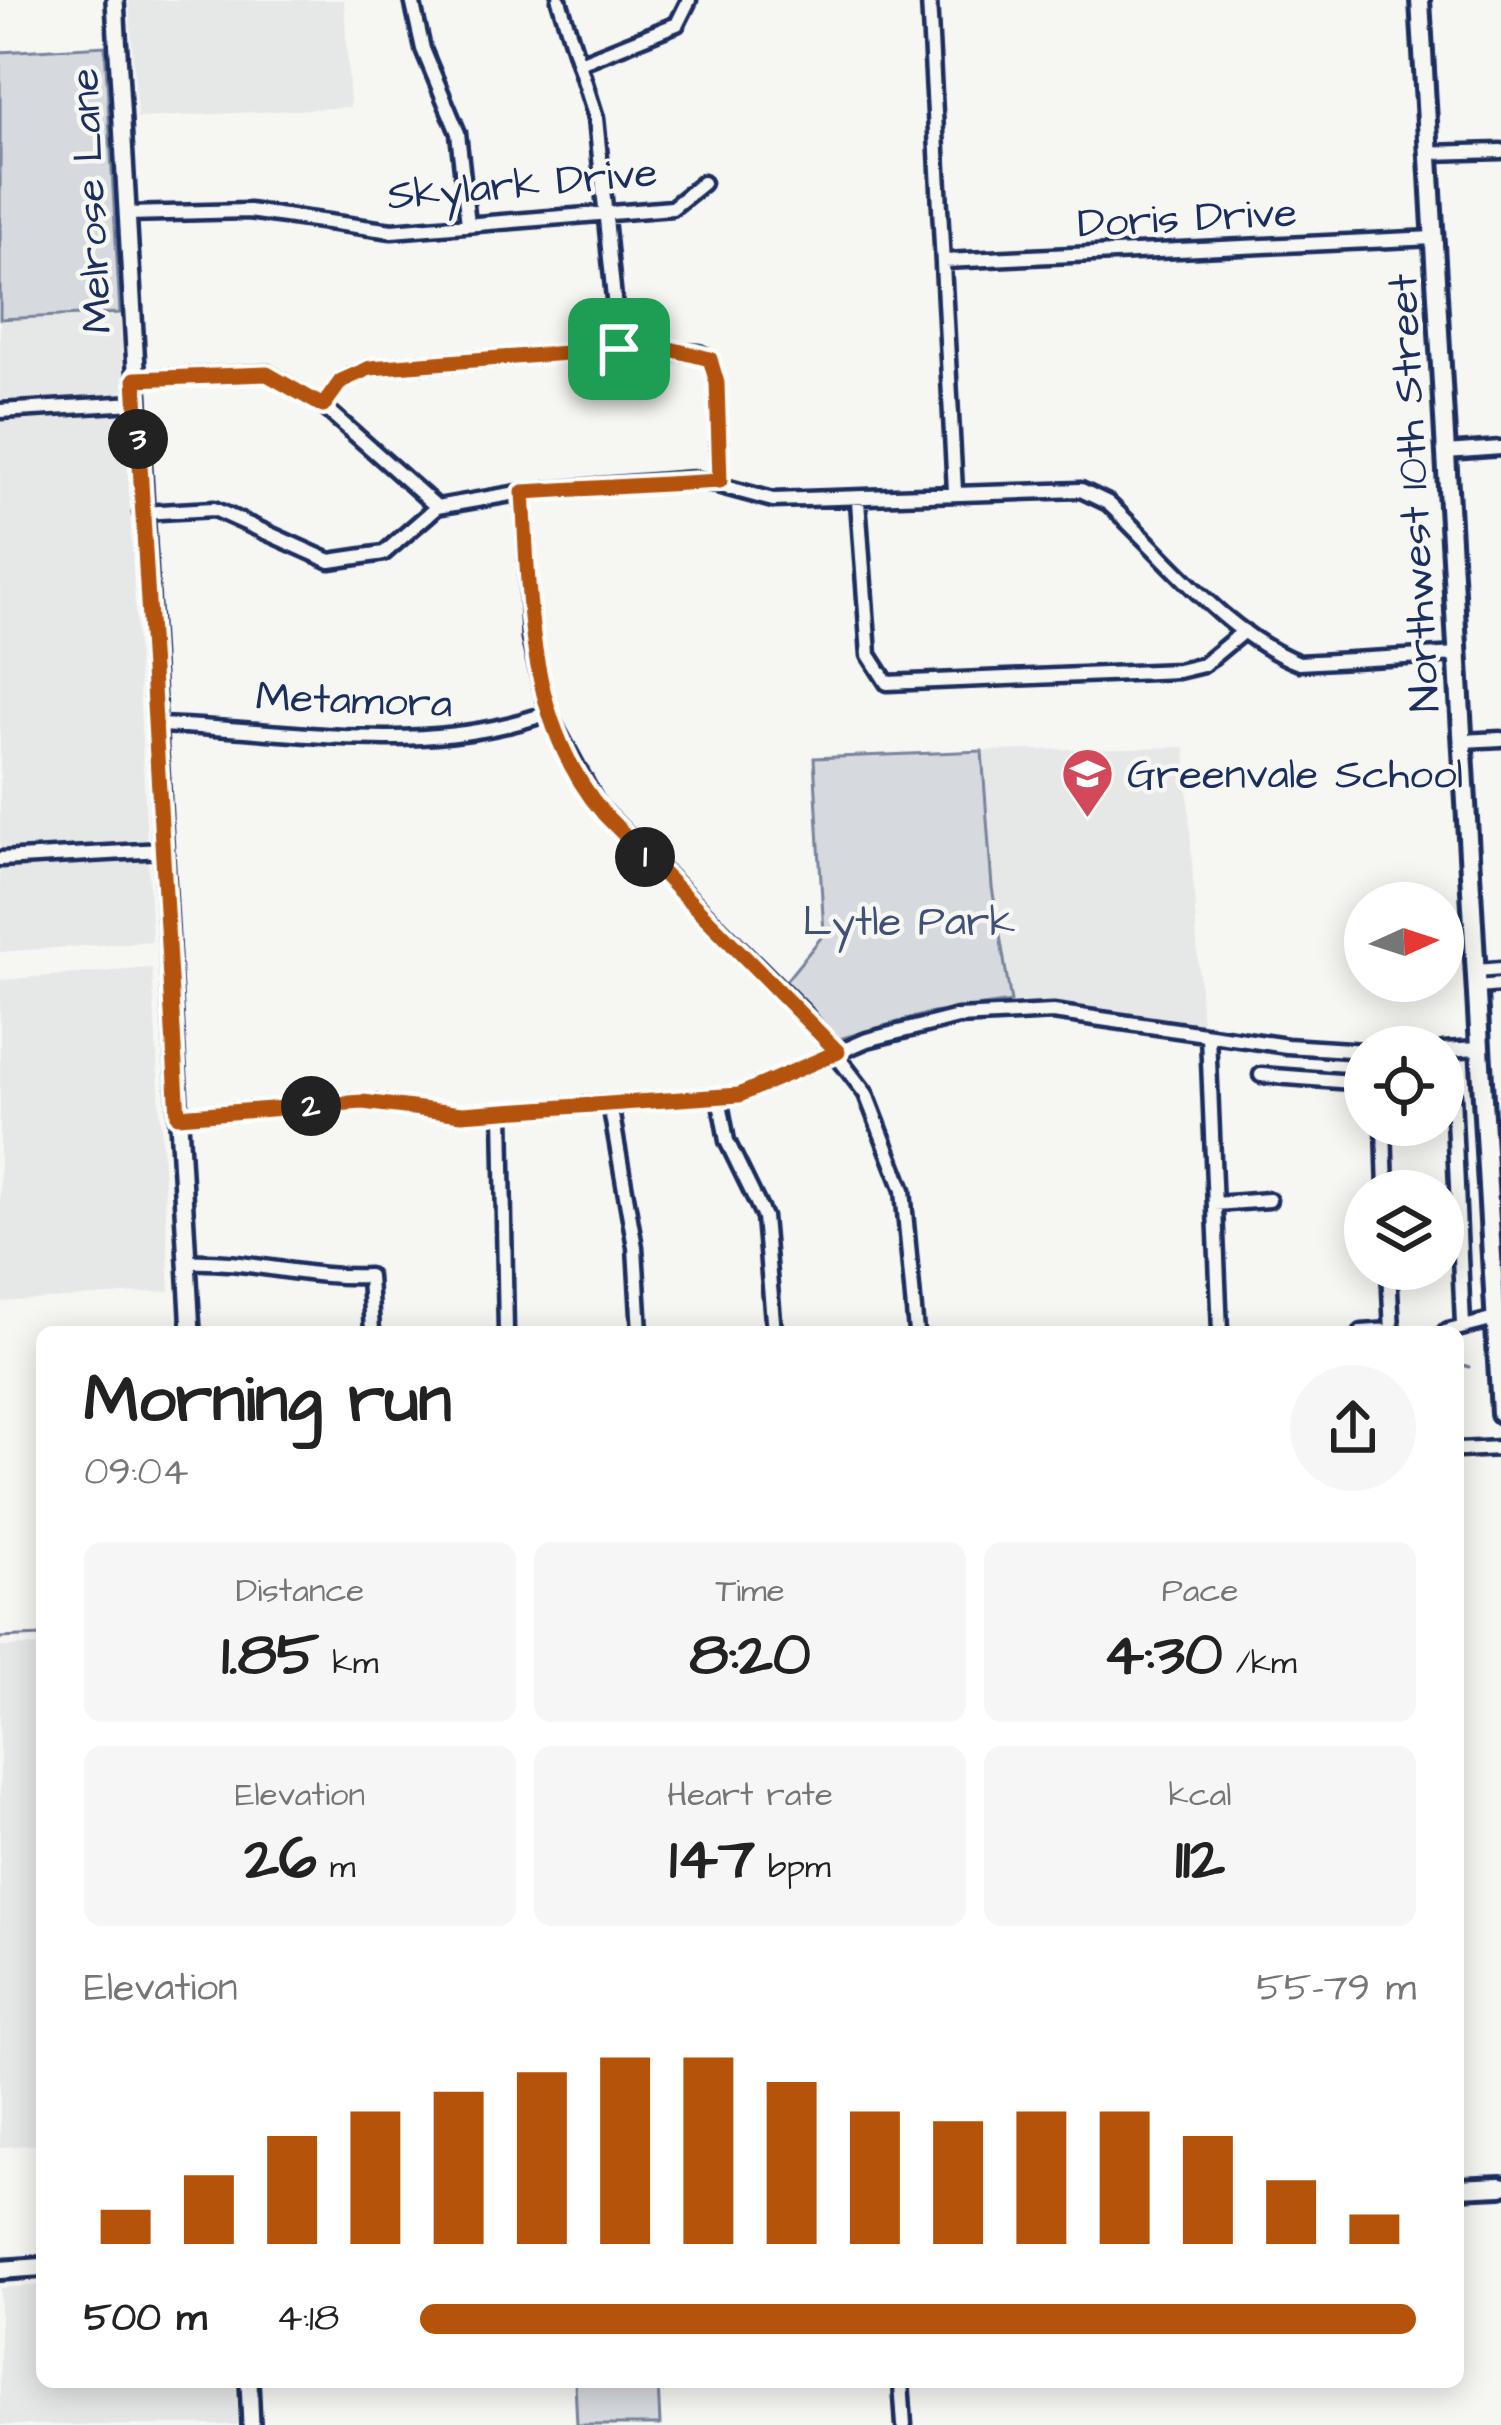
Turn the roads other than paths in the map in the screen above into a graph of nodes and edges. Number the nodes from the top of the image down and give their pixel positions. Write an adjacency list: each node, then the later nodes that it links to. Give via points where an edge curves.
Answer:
1 (115, 0): 12 (street, Melrose Lane)
2 (412, 0): 13 (street, via 458,133)
3 (559, 0): 7 (street)
4 (689, 0): 7 (street, via 677,24)
5 (929, 0): 15 (street)
6 (1420, 0): 9 (main road, Northwest 10th Street)
7 (582, 62): 11 (street)
8 (1501, 151): 9 (street)
9 (1430, 153): 14 (main road, Northwest 10th Street)
10 (703, 183): 11 (street, Skylark Drive, via 672,208)
11 (609, 212): 13 (street, Skylark Drive); 16 (street)
12 (126, 214): 13 (street, Skylark Drive, via 249,211 392,231); 17 (street, Melrose Lane)
13 (468, 224)
14 (1434, 238): 15 (street, Doris Drive); 22 (main road, Northwest 10th Street)
15 (944, 261): 24 (street)
16 (619, 349): 19 (street, via 370,368 341,381); 23 (street, via 710,359)
17 (135, 379): 18 (street, Melrose Lane); 19 (street, via 267,374)
18 (136, 403): 20 (street); 28 (street, Melrose Lane)
19 (323, 406): 27 (street)
20 (0, 411)
21 (1501, 448): 22 (street)
22 (1446, 452): 30 (main road, Northwest 10th Street)
23 (720, 481): 25 (street); 26 (street, via 773,500)
24 (955, 490): 26 (street); 29 (street, via 1081,490 1108,503)
25 (523, 492): 27 (street); 31 (street, via 530,639)
26 (858, 501): 29 (street, via 869,655 886,683 1178,671 1203,665)
27 (437, 508): 28 (street, via 384,553 330,561 214,509)
28 (141, 513): 32 (street, Melrose Lane)
29 (1244, 631): 30 (street, via 1299,663)
30 (1458, 654): 34 (main road, Northwest 10th Street)
31 (548, 713): 32 (street, Metamora, via 454,738 398,741); 44 (street, via 604,814)
32 (155, 725): 35 (street, Melrose Lane)
33 (1501, 739): 34 (street)
34 (1463, 741): 38 (main road, Northwest 10th Street)
35 (162, 850): 36 (street); 50 (street, Melrose Lane)
36 (0, 859)
37 (1501, 969): 38 (street)
38 (1476, 979): 39 (street); 41 (main road, Northwest 10th Street)
39 (1501, 985)
40 (1208, 1035): 42 (street); 44 (street, via 1053,1012 931,1021); 53 (street)
41 (1480, 1048): 43 (street); 56 (main road, Northwest 10th Street)
42 (1344, 1049)
43 (1464, 1049)
44 (838, 1052): 47 (street, via 757,1090); 63 (street, via 882,1125 903,1190)
45 (1261, 1075): 46 (street)
46 (1344, 1081)
47 (719, 1097): 48 (street); 62 (street, via 727,1141 764,1217)
48 (610, 1104): 49 (street); 61 (street)
49 (502, 1112): 50 (street, via 363,1102); 60 (street)
50 (178, 1116): 54 (street, Melrose Lane)
51 (1455, 1146): 57 (street)
52 (1269, 1200): 53 (street)
53 (1215, 1204): 64 (street)
54 (187, 1262): 58 (street, Melrose Lane); 59 (street, via 368,1276)
55 (1390, 1290): 65 (street)
56 (1495, 1318): 57 (street); 66 (main road, Northwest 10th Street)
57 (1463, 1325)
58 (190, 1326)
59 (372, 1326)
60 (506, 1326)
61 (640, 1326)
62 (773, 1326)
63 (915, 1326)
64 (1220, 1326)
65 (1391, 1326)
66 (1500, 1372): 67 (main road, Northwest 10th Street)
67 (1501, 1413)
68 (1501, 1448): 69 (street)
69 (1464, 1450)
70 (1501, 2186): 71 (main road)
71 (1464, 2188)
72 (36, 2267): 73 (main road)
73 (0, 2270)
74 (249, 2388): 76 (street)
75 (901, 2388): 77 (street)
76 (251, 2425)
77 (904, 2425)

